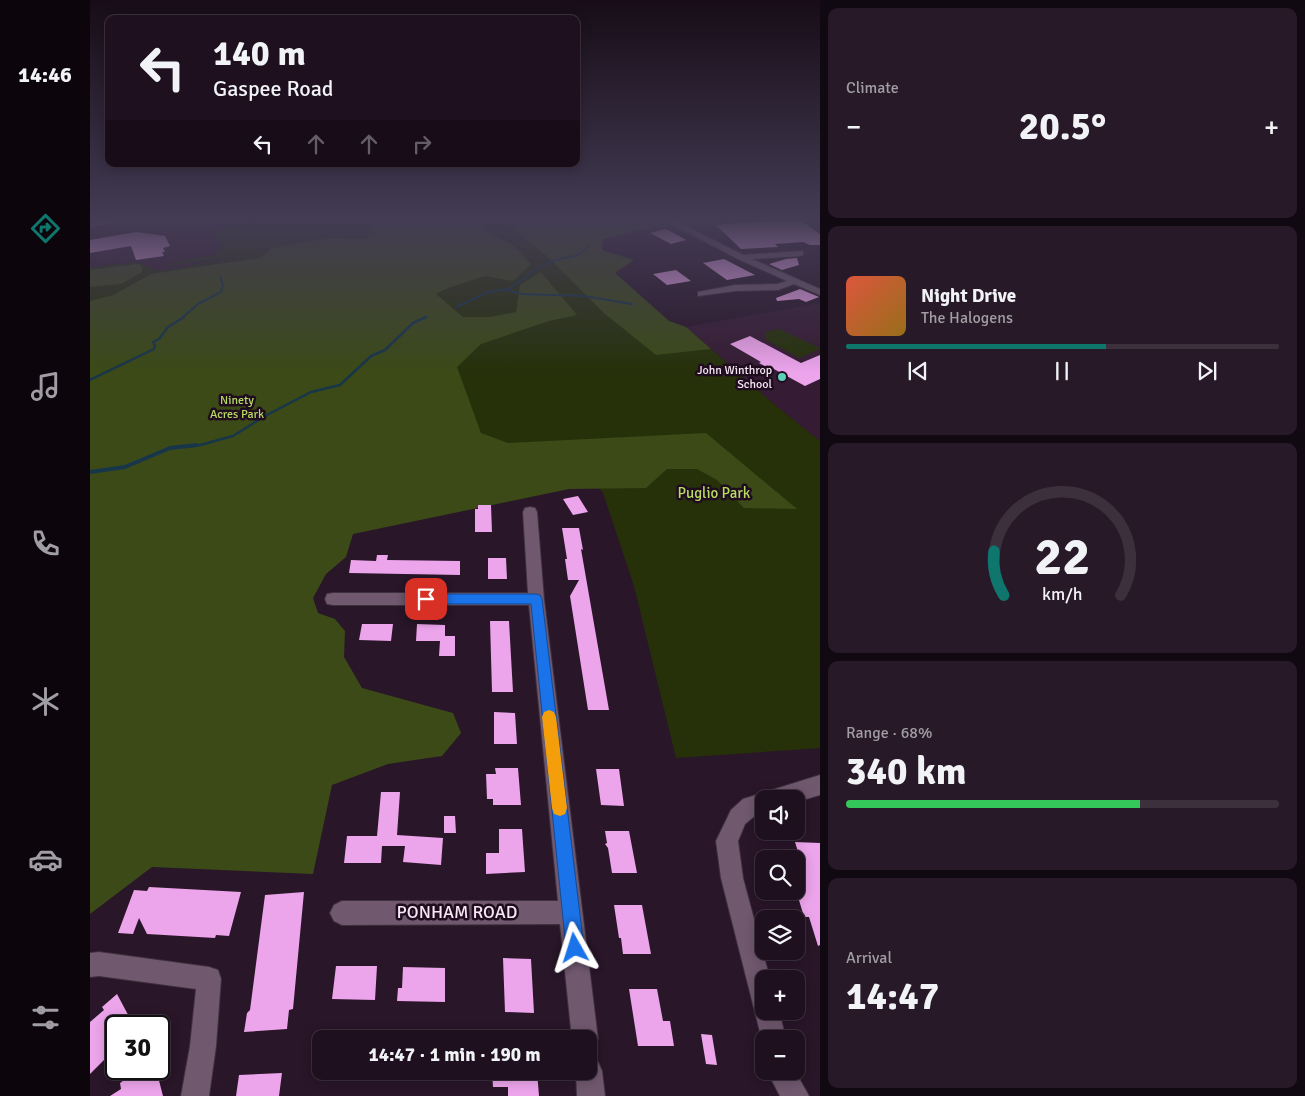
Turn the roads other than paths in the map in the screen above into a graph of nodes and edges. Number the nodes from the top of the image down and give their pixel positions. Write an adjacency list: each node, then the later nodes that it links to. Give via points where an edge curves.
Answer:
1 (768, 269): 2 (street)
2 (794, 281): 3 (street); 4 (street, via 778,287 735,288)
3 (820, 292)
4 (701, 294)
5 (530, 512): 7 (street)
6 (333, 599): 7 (street)
7 (536, 599): 11 (street)
8 (820, 785): 9 (street)
9 (803, 790)
10 (755, 805): 14 (street, via 738,817 727,841 732,878)
11 (571, 912): 12 (street, PONHAM ROAD); 15 (street)
12 (342, 913)
13 (90, 965): 18 (street, via 209,979)
14 (756, 970)
15 (584, 1030)
16 (589, 1080): 19 (street)
17 (785, 1080): 20 (street)
18 (195, 1096)
19 (591, 1096)
20 (794, 1096)

